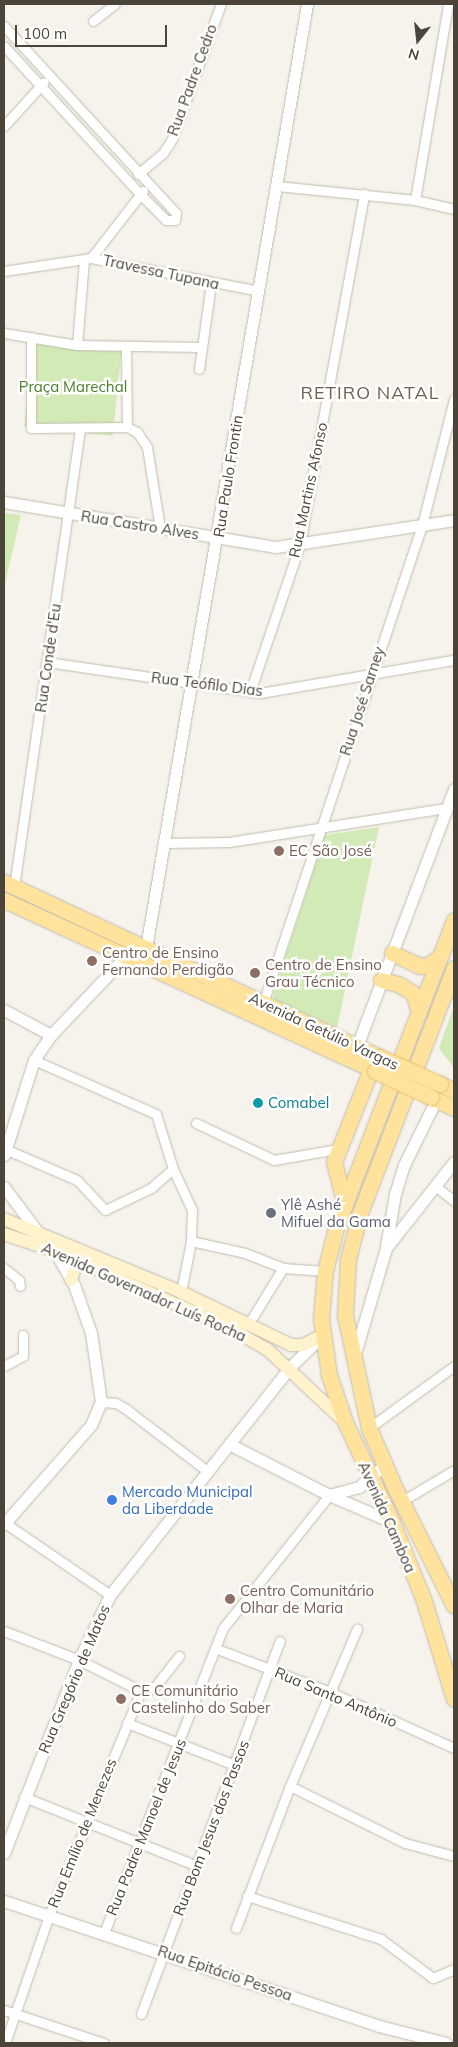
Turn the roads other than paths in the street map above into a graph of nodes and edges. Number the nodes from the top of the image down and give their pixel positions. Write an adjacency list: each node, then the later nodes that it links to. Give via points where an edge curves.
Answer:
1 (115, 4): 5 (street)
2 (221, 4): 11 (street, Rua Padre Cedro, via 172,139 163,153)
3 (307, 4): 13 (street, Rua Paulo Frontin)
4 (448, 4): 16 (street)
5 (93, 22)
6 (4, 26): 8 (street)
7 (4, 46): 9 (street)
8 (49, 76): 9 (street); 11 (street)
9 (40, 85): 10 (street); 14 (street)
10 (4, 126)
11 (138, 174): 12 (street)
12 (148, 185): 14 (street); 14 (street, via 176,213 175,220 166,220)
13 (277, 186): 15 (street); 21 (street, Rua Paulo Frontin)
14 (140, 194): 18 (street)
15 (364, 194): 16 (street); 37 (street, Rua Martins Afonso)
16 (415, 200): 17 (street)
17 (454, 209)
18 (88, 258): 19 (street, Travessa Tupana); 20 (street, Travessa Tupana); 24 (street)
19 (4, 271)
20 (211, 284): 21 (street, Travessa Tupana); 25 (street)
21 (259, 291): 36 (street, Rua Paulo Frontin)
22 (4, 333): 23 (street)
23 (31, 337): 24 (street); 30 (street, via 31,428)
24 (78, 345): 26 (street)
25 (201, 347): 26 (street); 27 (street)
26 (126, 348): 29 (street)
27 (199, 369)
28 (454, 399): 34 (street, Rua José Sarney)
29 (127, 427): 30 (street); 35 (street, via 142,437 147,448)
30 (80, 428): 32 (street, Rua Conde d'Eu)
31 (4, 502): 32 (street, Rua Castro Alves)
32 (69, 513): 35 (street, Rua Castro Alves); 39 (street, Rua Conde d'Eu)
33 (454, 520): 34 (street, Rua Castro Alves)
34 (422, 525): 37 (street, Rua Castro Alves); 40 (street, Rua José Sarney)
35 (160, 528): 36 (street, Rua Castro Alves)
36 (218, 538): 37 (street, Rua Castro Alves, via 276,547); 41 (street, Rua Paulo Frontin)
37 (300, 544): 42 (street, Rua Martins Afonso)
38 (454, 660): 40 (street, Rua Teófilo Dias)
39 (47, 662): 41 (street, Rua Teófilo Dias); 47 (street, Rua Conde d'Eu)
40 (370, 676): 42 (street, Rua Teófilo Dias); 45 (street, Rua José Sarney)
41 (192, 684): 42 (street, Rua Teófilo Dias); 46 (street, Rua Paulo Frontin)
42 (250, 692)
43 (454, 789): 44 (street)
44 (447, 808): 45 (street); 51 (street)
45 (320, 829): 46 (street, via 229,842); 56 (street, Rua José Sarney)
46 (165, 843): 50 (street, Rua Paulo Frontin)
47 (9, 885): 50 (main road, Avenida Getúlio Vargas)
48 (4, 900): 53 (main road, Avenida Getúlio Vargas)
49 (454, 920): 52 (main road, Avenida Camboa)
50 (146, 948): 56 (main road, Avenida Getúlio Vargas)
51 (392, 953): 52 (main road, via 420,966 429,965); 55 (street)
52 (441, 955): 58 (main road, Avenida Camboa)
53 (126, 956): 59 (street); 62 (main road, Avenida Getúlio Vargas)
54 (454, 968): 89 (main road, via 360,1213 348,1259)
55 (381, 980): 58 (main road, via 398,984 413,993); 60 (street)
56 (263, 1003): 60 (main road, Avenida Getúlio Vargas)
57 (4, 1010): 59 (street)
58 (419, 1012): 74 (main road, Avenida Camboa)
59 (51, 1035): 61 (street)
60 (357, 1046): 62 (main road, Avenida Getúlio Vargas)
61 (34, 1060): 68 (street); 70 (street, via 156,1114 162,1124)
62 (375, 1066): 63 (main road, Avenida Getúlio Vargas, bridge); 64 (main road, Avenida Getúlio Vargas, bridge); 67 (main road)
63 (454, 1091)
64 (433, 1098): 65 (main road, Avenida Getúlio Vargas); 79 (street, via 394,1194)
65 (454, 1108)
66 (196, 1123): 67 (street, via 274,1160)
67 (338, 1149): 74 (main road, via 334,1171)
68 (4, 1152): 70 (street, via 77,1180 105,1210 150,1188)
69 (454, 1162): 71 (street)
70 (174, 1169): 78 (street, via 192,1210)
71 (435, 1186): 73 (street); 79 (street)
72 (4, 1187): 76 (street)
73 (454, 1201)
74 (345, 1206): 84 (main road, Avenida Camboa)
75 (4, 1219): 76 (main road, Avenida Governador Luís Rocha)
76 (36, 1230): 80 (street); 87 (main road, Avenida Governador Luís Rocha)
77 (4, 1234): 80 (main road, Avenida Governador Luís Rocha)
78 (191, 1241): 83 (street, via 245,1253); 87 (street)
79 (386, 1248): 88 (street)
80 (55, 1251): 81 (main road, Avenida Governador Luís Rocha); 85 (street)
81 (83, 1263): 85 (main road, via 75,1268); 96 (main road, Avenida Governador Luís Rocha, via 230,1328 268,1350)
82 (4, 1268): 86 (street, via 19,1280)
83 (283, 1268): 84 (street); 90 (street)
84 (324, 1271): 92 (main road, Avenida Camboa)
85 (71, 1280): 97 (street, via 91,1333)
86 (20, 1286)
87 (181, 1292): 90 (main road, Avenida Governador Luís Rocha)
88 (367, 1313): 89 (street, via 359,1318); 93 (street)
89 (345, 1315): 93 (main road)
90 (249, 1323): 92 (main road, Avenida Governador Luís Rocha, via 291,1345 302,1345)
91 (24, 1335): 94 (street, via 23,1356)
92 (321, 1336): 96 (street, Rua Gregório de Matos); 98 (main road, via 332,1334 340,1340 350,1383); 99 (main road, Avenida Camboa, via 329,1375)
93 (352, 1362): 98 (main road)
94 (4, 1366)
95 (454, 1366): 100 (street)
96 (289, 1368): 99 (main road, Avenida Governador Luís Rocha); 101 (street, Rua Gregório de Matos)
97 (101, 1402): 104 (street, via 116,1403 126,1409); 109 (street, via 91,1424)
98 (362, 1408): 100 (main road, Avenida Camboa)
99 (345, 1422): 105 (main road, Avenida Camboa)
100 (369, 1428): 102 (main road, Avenida Camboa)
101 (229, 1444): 104 (street, Rua Gregório de Matos); 106 (street)
102 (384, 1465): 105 (street); 107 (main road, Avenida Camboa)
103 (454, 1470): 107 (street)
104 (207, 1471): 111 (street, Rua Gregório de Matos)
105 (370, 1479): 106 (street, via 352,1490); 108 (main road, Avenida Camboa)
106 (329, 1495): 108 (street); 117 (street, Rua Padre Manoel de Jesus, via 230,1618)
107 (402, 1501): 110 (main road, Avenida Camboa)
108 (392, 1522): 120 (main road, Avenida Camboa)
109 (4, 1524): 111 (street)
110 (451, 1590): 112 (main road, Avenida Camboa)
111 (110, 1595): 119 (street, Rua Gregório de Matos)
112 (454, 1606)
113 (357, 1629): 123 (street)
114 (4, 1631): 119 (street)
115 (280, 1641): 121 (street, Rua Bom Jesus dos Passos)
116 (454, 1646): 120 (main road, via 448,1648)
117 (216, 1649): 121 (street, Rua Santo Antônio); 126 (street, Rua Padre Manoel de Jesus)
118 (179, 1656): 122 (street, via 153,1689)
119 (78, 1660): 122 (street); 130 (street, Rua Gregório de Matos)
120 (444, 1661): 124 (main road, Avenida Camboa)
121 (271, 1670): 123 (street, Rua Santo Antônio); 128 (street, Rua Bom Jesus dos Passos)
122 (141, 1691): 125 (street, Rua Emílio de Menezes)
123 (330, 1692): 127 (street, Rua Santo Antônio); 129 (street)
124 (454, 1699)
125 (127, 1723): 126 (street); 131 (street, Rua Emílio de Menezes)
126 (179, 1745): 128 (street); 132 (street, Rua Padre Manoel de Jesus)
127 (454, 1748)
128 (235, 1765): 135 (street, Rua Bom Jesus dos Passos)
129 (290, 1786): 134 (street, via 405,1843); 136 (street)
130 (24, 1797): 131 (street); 133 (street, Rua Gregório de Matos)
131 (85, 1822): 132 (street); 138 (street, Rua Emílio de Menezes)
132 (139, 1844): 135 (street); 140 (street, Rua Padre Manoel de Jesus)
133 (4, 1852)
134 (454, 1856)
135 (195, 1865): 141 (street, Rua Bom Jesus dos Passos)
136 (247, 1896): 139 (street); 142 (street, via 381,1938 433,1978)
137 (4, 1901): 138 (street, Rua Epitácio Pessoa)
138 (49, 1915): 140 (street, Rua Epitácio Pessoa); 144 (street, Rua Emílio de Menezes)
139 (236, 1928)
140 (104, 1933): 141 (street, Rua Epitácio Pessoa)
141 (163, 1952): 145 (street, Rua Bom Jesus dos Passos); 148 (street, Rua Epitácio Pessoa, via 379,2026)
142 (454, 1969)
143 (4, 2010): 144 (street)
144 (15, 2013): 146 (street, Rua Emílio de Menezes); 147 (street)
145 (141, 2014)
146 (5, 2043)
147 (104, 2043)
148 (446, 2043)

